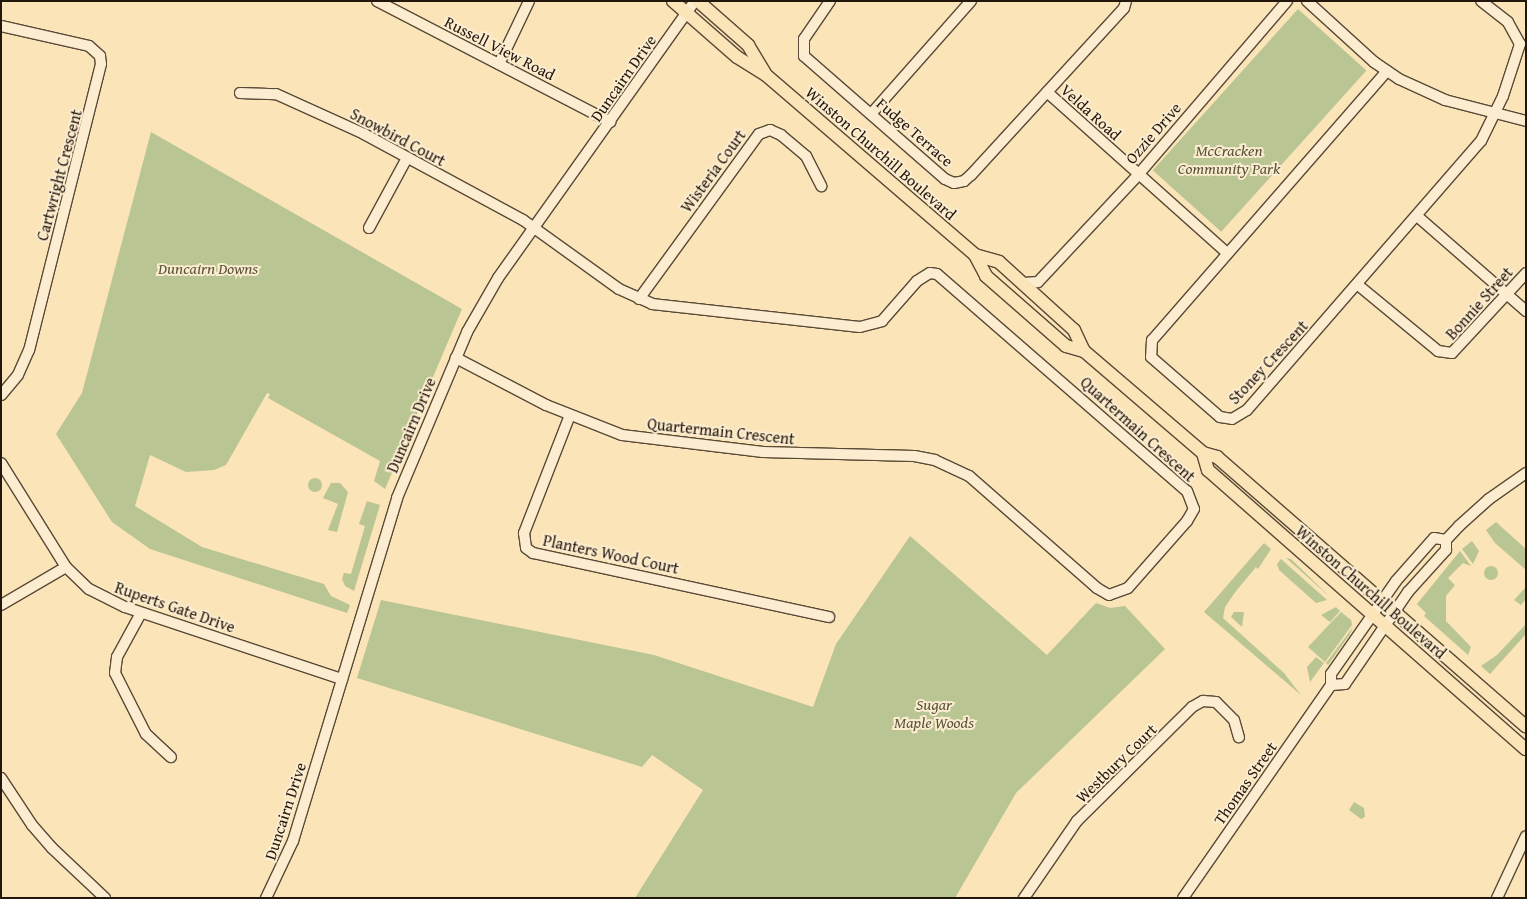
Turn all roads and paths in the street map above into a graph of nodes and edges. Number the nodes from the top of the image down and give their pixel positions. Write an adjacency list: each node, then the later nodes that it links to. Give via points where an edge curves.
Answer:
1 (377, 1): 13 (street, Russell View Road)
2 (530, 1): 13 (street)
3 (673, 1): 11 (main road, Winston Churchill Boulevard)
4 (697, 1): 11 (street, Duncairn Drive); 15 (main road, Winston Churchill Boulevard, via 748,45)
5 (830, 1): 18 (street, Fudge Terrace, via 804,39 803,51)
6 (971, 1): 18 (street)
7 (1126, 1): 16 (street, Fudge Terrace)
8 (1287, 1): 23 (street, Ozzie Drive)
9 (1307, 1): 14 (street)
10 (1481, 1): 19 (street, Stoney Crescent, via 1508,22 1520,44 1516,64)
11 (687, 13): 15 (main road, Winston Churchill Boulevard, via 737,58); 20 (street, Duncairn Drive)
12 (1, 26): 40 (street, Cartwright Crescent, via 89,46 100,56 101,64 27,356 18,375)
13 (499, 64): 20 (street, Russell View Road)
14 (1387, 71): 19 (street, via 1445,100); 28 (street, Stoney Crescent)
15 (766, 75): 29 (main road, Winston Churchill Boulevard)
16 (1047, 92): 18 (street, Fudge Terrace, via 964,182 954,183 945,179); 23 (street, Velda Road)
17 (240, 93): 22 (street, Snowbird Court, via 276,94 364,134)
18 (871, 114)
19 (1494, 114): 21 (street); 25 (street, Stoney Crescent, via 1473,151)
20 (610, 122): 27 (street, Duncairn Drive)
21 (1526, 122)
22 (407, 158): 26 (street); 27 (street, Snowbird Court)
23 (1138, 175): 28 (street, Velda Road); 31 (street, Ozzie Drive)
24 (821, 186): 35 (street, Wisteria Court, via 806,156 781,135 770,130 759,134)
25 (1417, 216): 33 (street, Stoney Crescent); 34 (street)
26 (369, 228)
27 (535, 228): 35 (street, Quartermain Crescent, via 619,289); 39 (street, Duncairn Drive, via 482,304)
28 (1227, 253): 33 (street, Stoney Crescent, via 1157,333 1150,347 1156,362 1214,413 1226,419 1241,416 1247,410)
29 (976, 255): 32 (main road, Winston Churchill Boulevard, via 999,262); 38 (main road, Winston Churchill Boulevard, via 986,276 1066,346)
30 (1526, 273): 34 (street, Bonnie Street)
31 (1038, 282): 32 (street); 36 (street)
32 (1023, 283): 36 (main road, Winston Churchill Boulevard)
33 (1358, 285): 34 (street, Bonnie Street, via 1445,354 1460,348)
34 (1507, 294): 37 (street)
35 (639, 299): 41 (street, Quartermain Crescent, via 666,308 860,327 882,321 917,282 930,273 937,274 1187,491 1194,503 1191,516 1128,588 1109,595 969,476 935,460 914,456 771,453 638,438)
36 (1042, 301): 38 (main road, Winston Churchill Boulevard, via 1074,330)
37 (1526, 311)
38 (1084, 351): 42 (main road, Winston Churchill Boulevard)
39 (456, 358): 41 (street, Quartermain Crescent); 54 (street, Duncairn Drive, via 397,498)
40 (1, 395)
41 (570, 415): 52 (street, Planters Wood Court, via 524,533 526,548 533,553)
42 (1204, 453): 47 (main road, Winston Churchill Boulevard, via 1217,457); 51 (main road, Winston Churchill Boulevard, via 1208,470)
43 (1, 463): 46 (street, Ruperts Gate Drive)
44 (1526, 473): 45 (street, Thomas Street, via 1488,499)
45 (1446, 540): 47 (street, Thomas Street, via 1434,538); 49 (street, Thomas Street, via 1446,550)
46 (66, 567): 48 (street); 50 (street, Ruperts Gate Drive, via 89,589)
47 (1382, 601): 49 (main road, Winston Churchill Boulevard); 51 (street, Thomas Street)
48 (1, 605)
49 (1395, 612): 53 (street, Thomas Street); 56 (main road, Winston Churchill Boulevard)
50 (141, 613): 54 (street, Ruperts Gate Drive); 59 (street, via 117,657 115,674 146,734)
51 (1372, 615): 53 (main road, Winston Churchill Boulevard); 55 (street, Thomas Street, via 1331,674)
52 (829, 617)
53 (1385, 626): 55 (street, Thomas Street, via 1345,684); 58 (main road, Winston Churchill Boulevard)
54 (342, 679): 63 (street, Duncairn Drive, via 293,841)
55 (1331, 685): 65 (street, Thomas Street)
56 (1526, 727)
57 (1239, 737): 64 (street, Westbury Court, via 1228,711 1216,702 1203,701 1192,707 1077,821)
58 (1526, 749)
59 (171, 757)
60 (1, 778): 62 (street, via 52,848)
61 (1526, 836): 66 (street)
62 (105, 898)
63 (266, 898)
64 (1024, 898)
65 (1184, 898)
66 (1497, 898)

